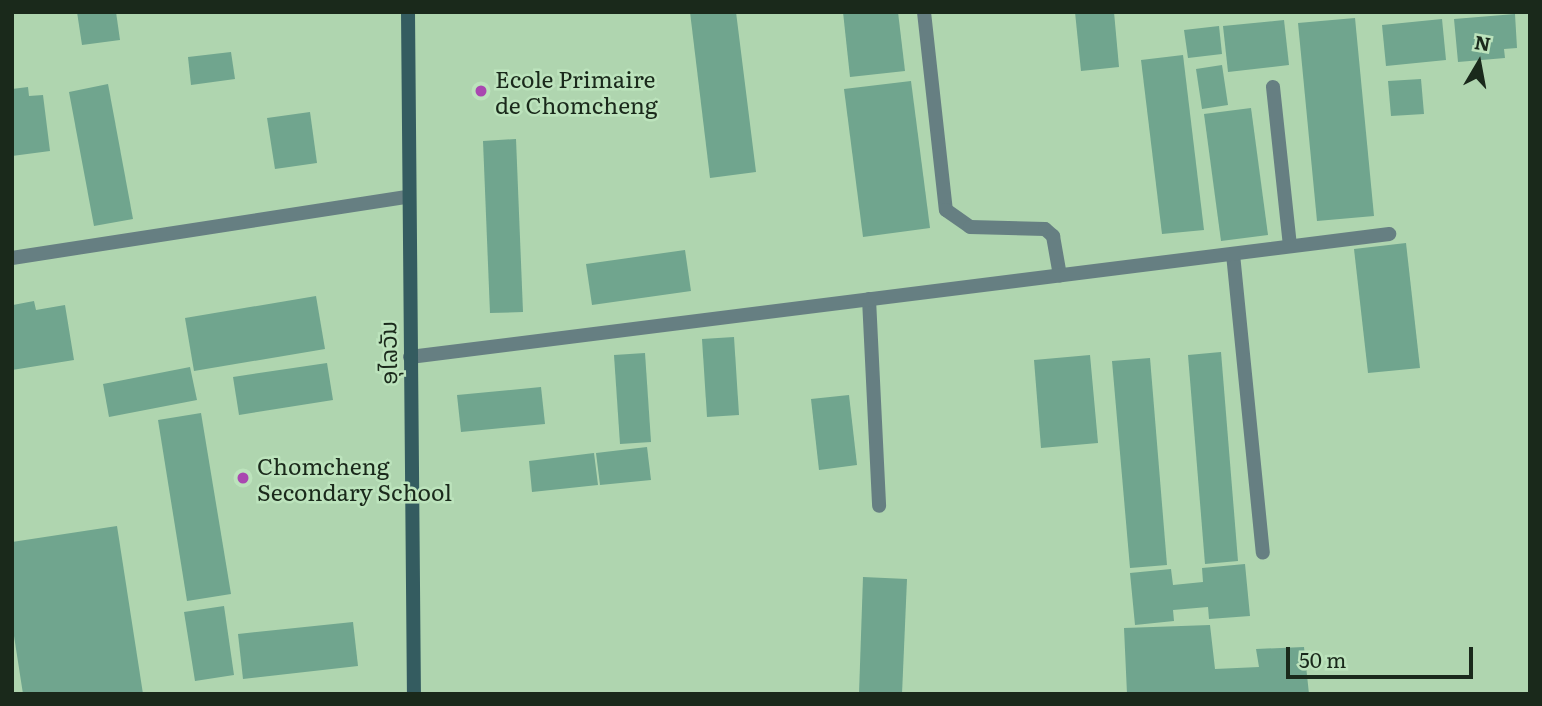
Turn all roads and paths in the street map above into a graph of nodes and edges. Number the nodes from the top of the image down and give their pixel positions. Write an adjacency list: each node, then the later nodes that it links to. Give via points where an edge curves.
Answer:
1 (408, 12): 4 (street, ອຸໄລວັນ)
2 (924, 12): 9 (street, via 946,210 970,227 1045,229 1053,236)
3 (1273, 87): 6 (street)
4 (408, 197): 8 (street); 11 (street, ອຸໄລວັນ)
5 (1389, 234): 6 (street)
6 (1290, 246): 7 (street)
7 (1233, 254): 9 (street); 13 (street)
8 (12, 258)
9 (1060, 275): 10 (street)
10 (869, 299): 11 (street); 12 (street)
11 (410, 357): 14 (street, ອຸໄລວັນ)
12 (879, 506)
13 (1263, 552)
14 (414, 694)

